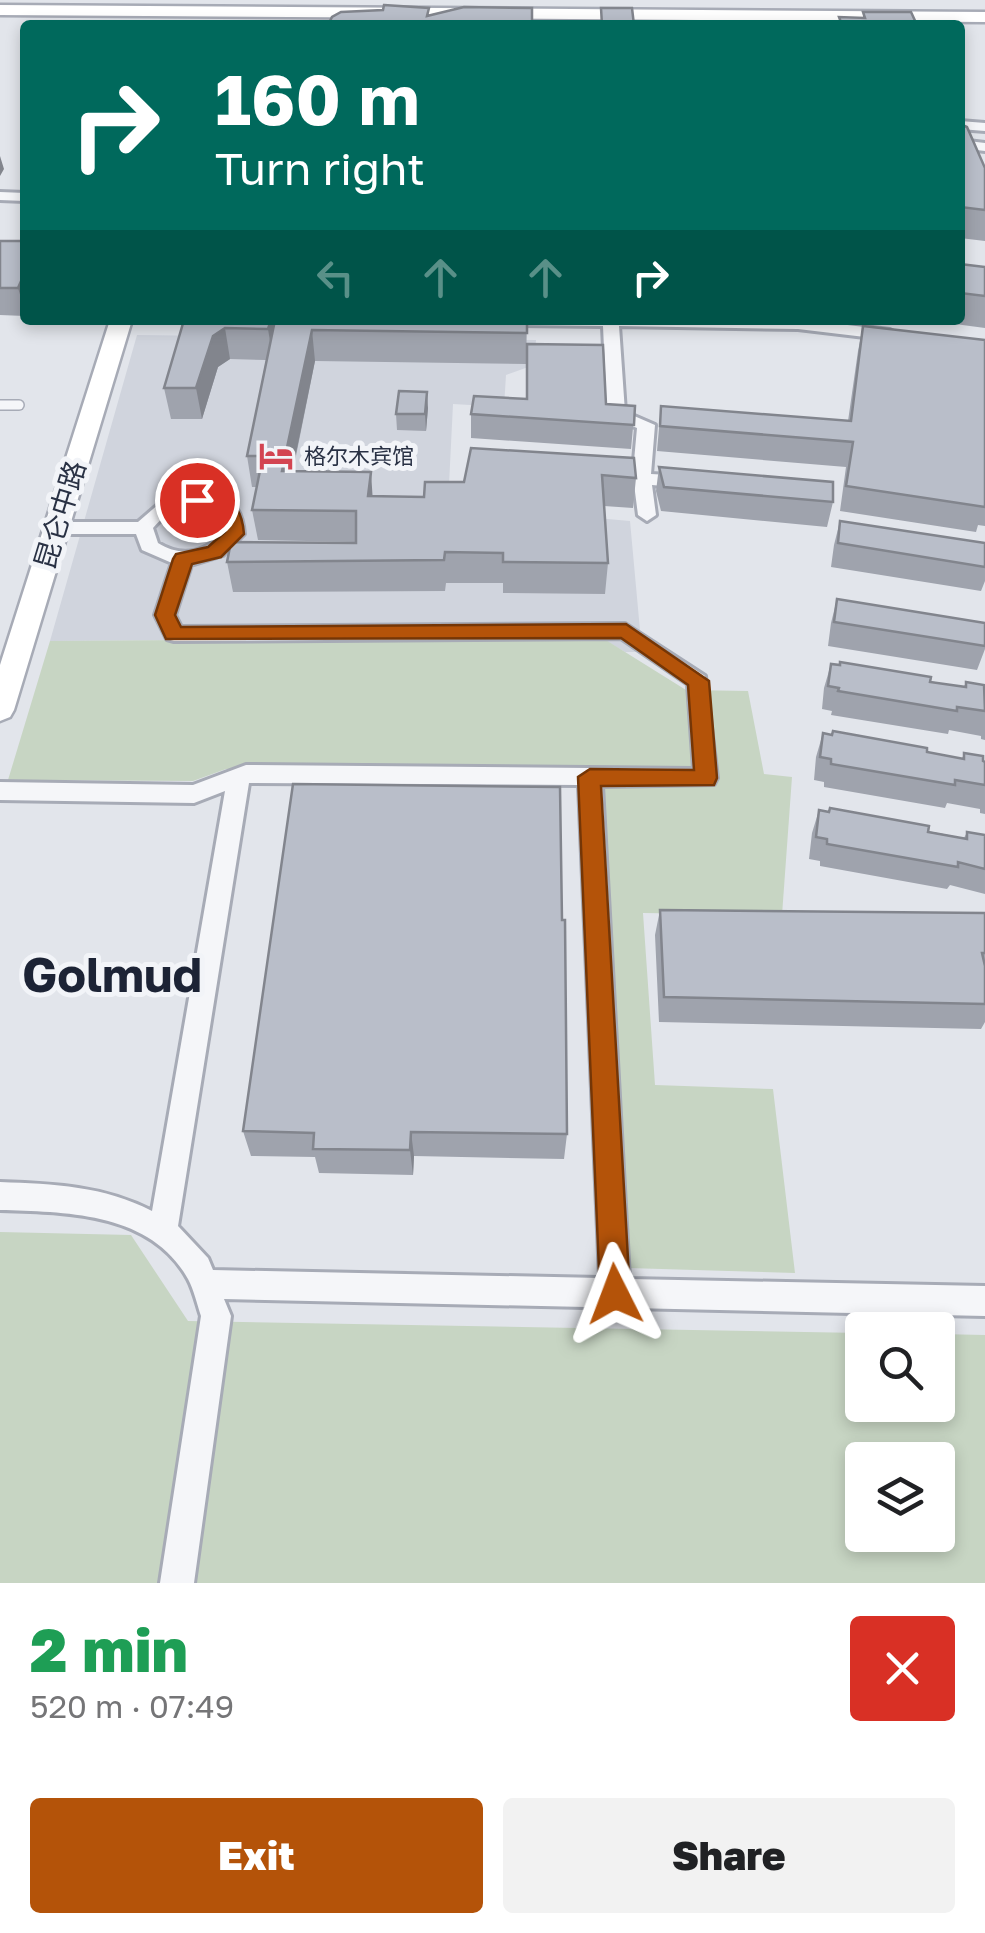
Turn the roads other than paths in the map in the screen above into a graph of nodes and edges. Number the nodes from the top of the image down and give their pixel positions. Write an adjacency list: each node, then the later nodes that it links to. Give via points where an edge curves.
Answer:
1 (41, 5): 2 (main road); 3 (main road)
2 (0, 10)
3 (229, 12): 5 (main road)
4 (985, 16): 6 (main road)
5 (804, 20): 6 (main road)
6 (905, 20)
7 (118, 325): 17 (main road, 昆仑中路)
8 (610, 325): 14 (street, via 616,415 646,425)
9 (806, 325): 10 (street)
10 (910, 338)
11 (0, 405): 12 (lane)
12 (19, 405)
13 (584, 474): 14 (street)
14 (642, 478): 15 (street); 16 (street)
15 (700, 484)
16 (646, 515)
17 (56, 528): 18 (street); 20 (main road, 昆仑中路)
18 (144, 528): 19 (street, via 148,546); 19 (street, via 158,511 183,501 224,506 236,524 226,544)
19 (183, 559): 22 (street, via 165,615 174,634 626,631 698,681 706,778)
20 (0, 710)
21 (239, 777): 22 (street); 23 (street, via 194,794); 25 (street)
22 (590, 777): 27 (street)
23 (0, 791)
24 (0, 1196): 25 (street, via 118,1208)
25 (163, 1231): 26 (street, via 198,1268)
26 (204, 1284): 27 (street); 29 (street, via 216,1316)
27 (615, 1294): 28 (street)
28 (985, 1301)
29 (177, 1583)

